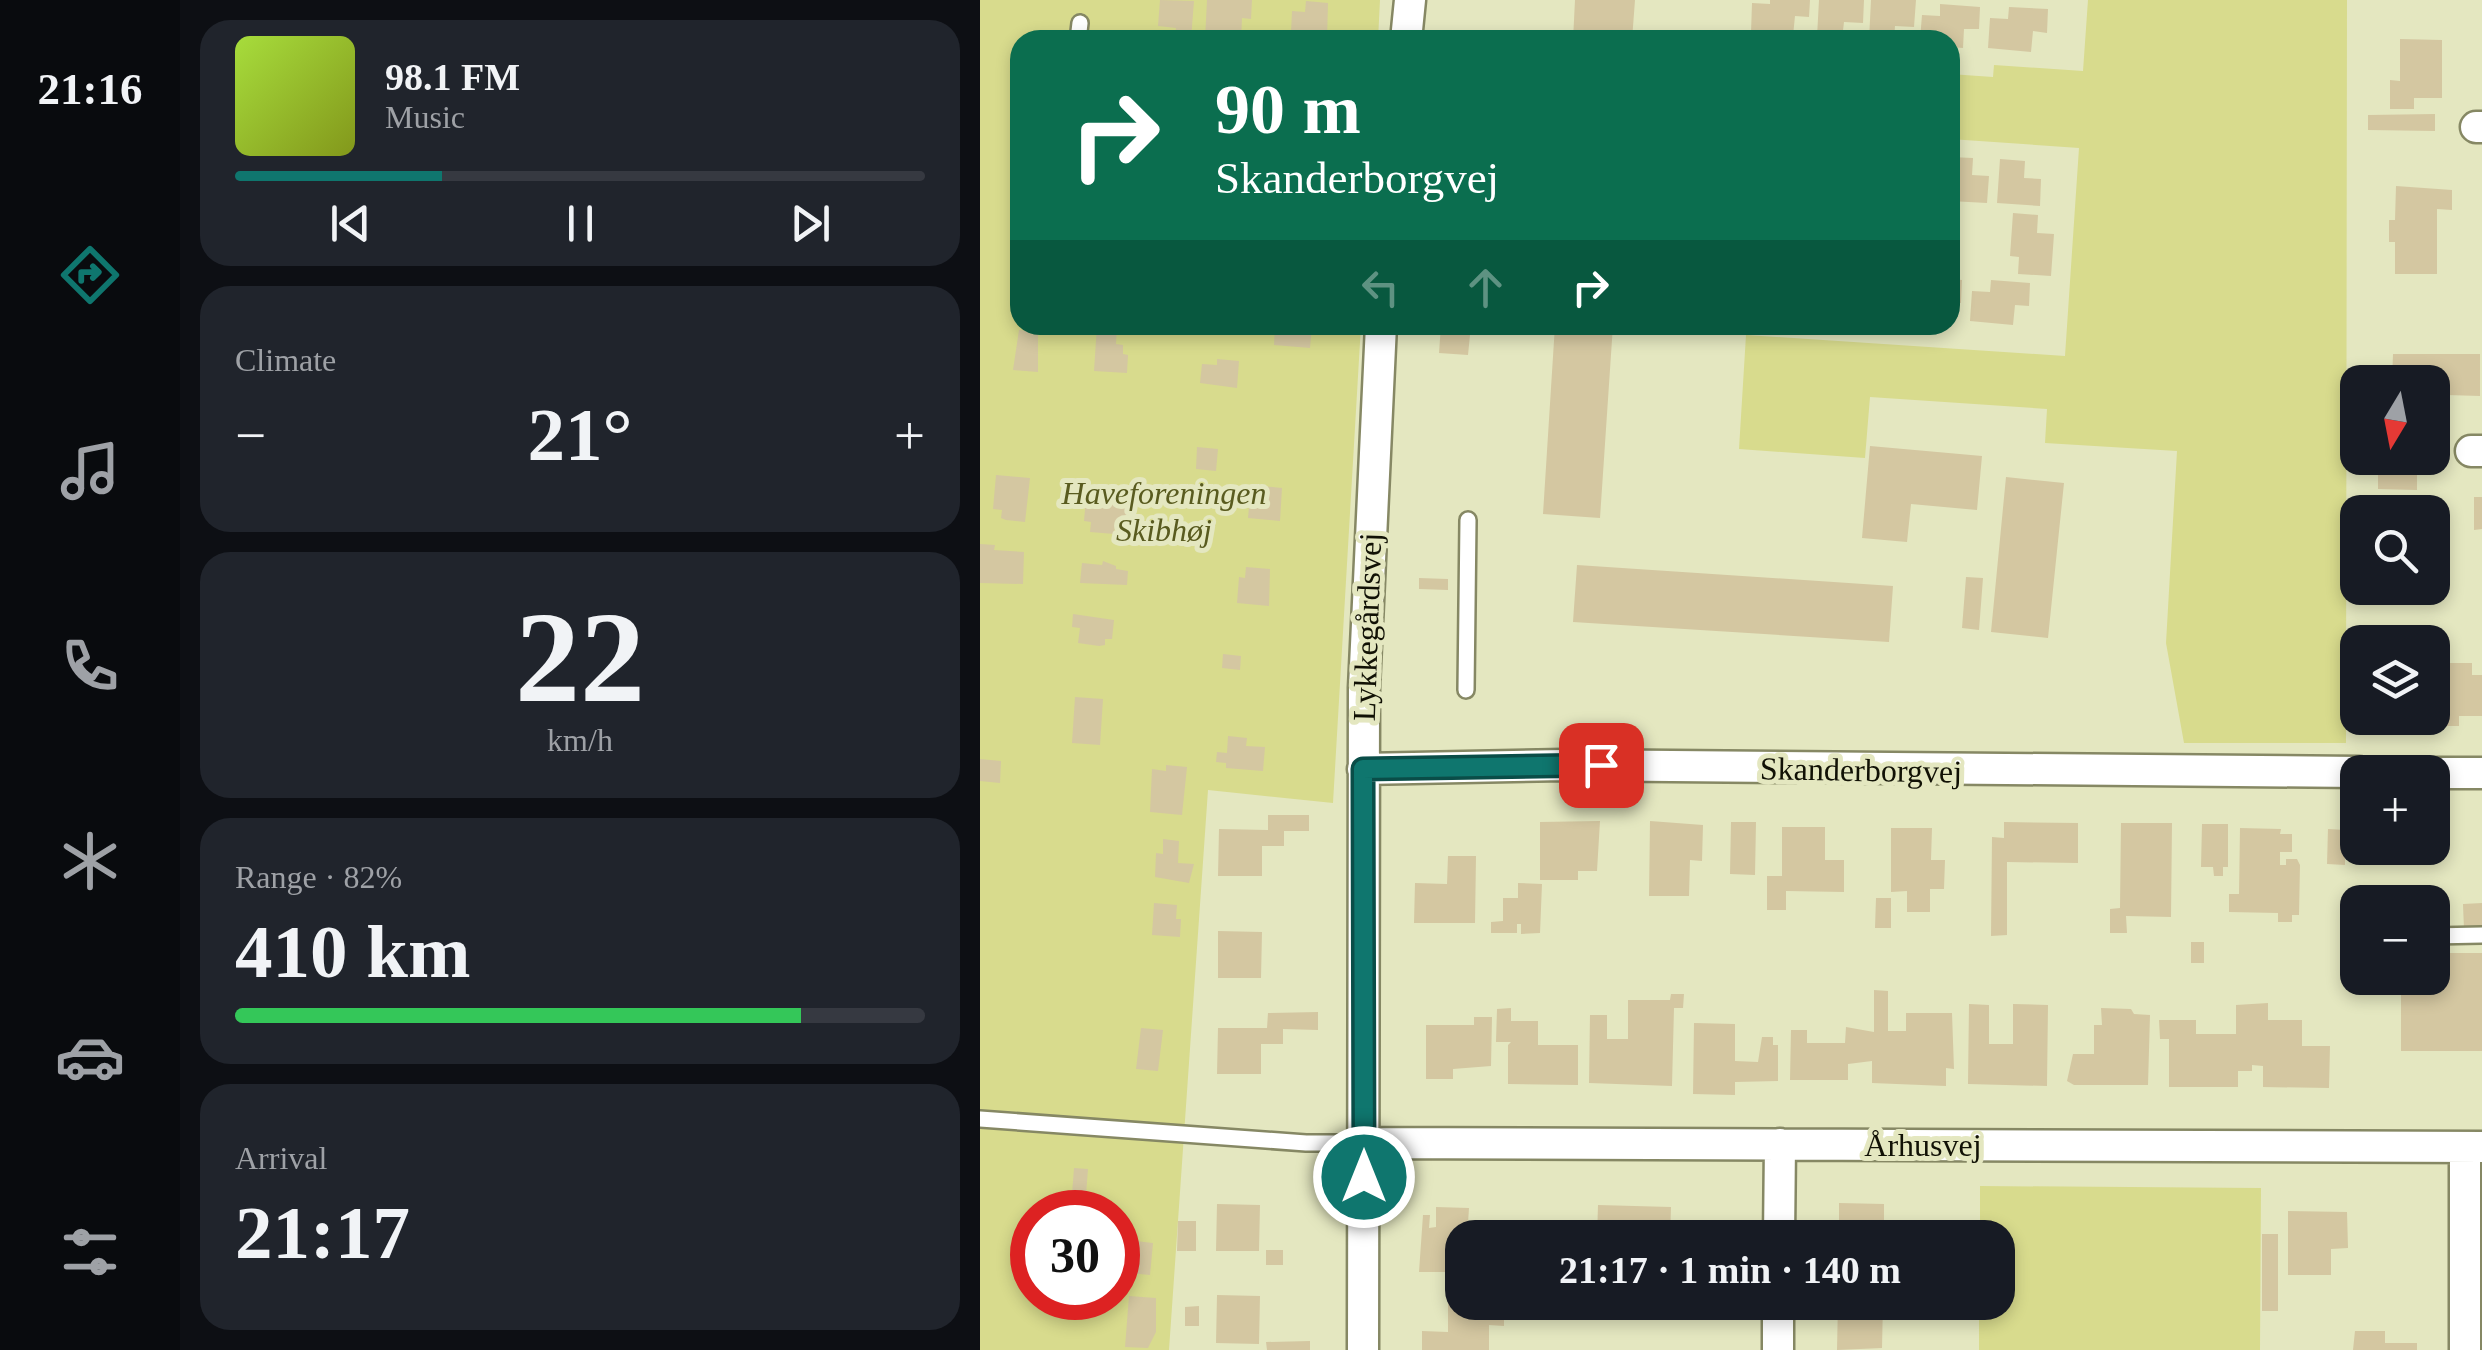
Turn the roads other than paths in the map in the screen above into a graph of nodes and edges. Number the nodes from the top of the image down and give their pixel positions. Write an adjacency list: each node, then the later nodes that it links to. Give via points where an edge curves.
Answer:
1 (1410, 0): 4 (street)
2 (1080, 22): 3 (lane)
3 (1079, 30)
4 (1407, 30)
5 (1381, 335): 8 (street, Lykkegårdsvej)
6 (1468, 520): 7 (lane)
7 (1466, 690)
8 (1363, 769): 9 (street, Skanderborgvej, via 1564,764); 15 (street, Lykkegårdsvej)
9 (2340, 772)
10 (2450, 773): 11 (street)
11 (2482, 773)
12 (2482, 935): 13 (lane)
13 (2450, 936)
14 (980, 1119): 15 (lane)
15 (1364, 1142): 16 (street, Århusvej); 20 (street, Lykkegårdsvej)
16 (1780, 1144): 17 (street, Århusvej); 18 (street)
17 (2474, 1147): 22 (street)
18 (1779, 1220)
19 (1778, 1320): 21 (street)
20 (1363, 1350)
21 (1778, 1350)
22 (2466, 1350)

